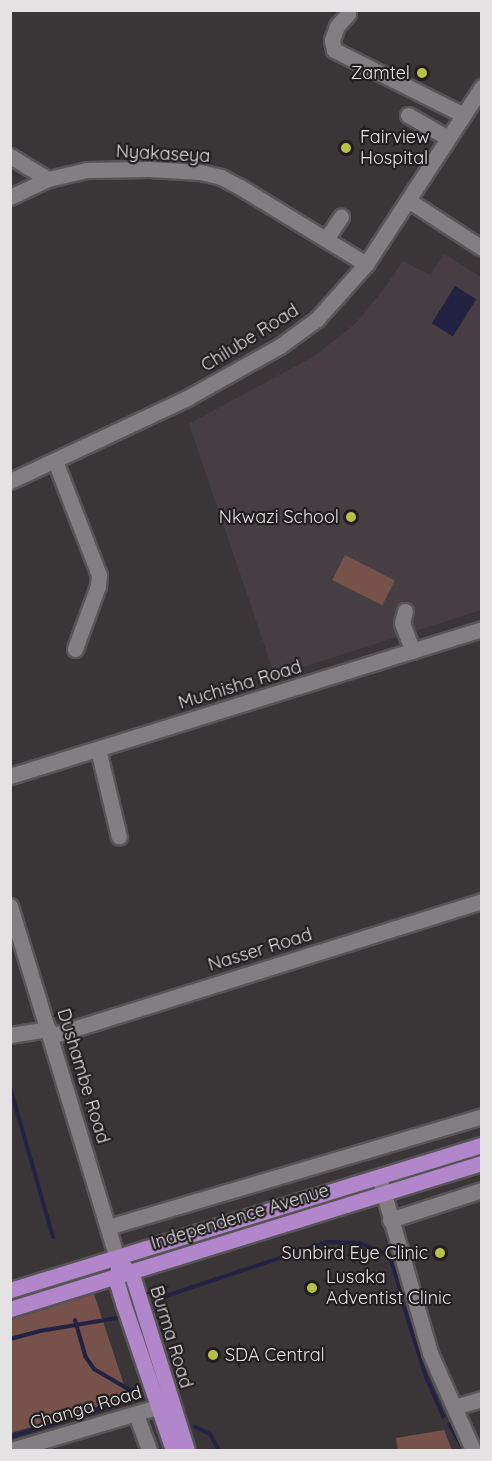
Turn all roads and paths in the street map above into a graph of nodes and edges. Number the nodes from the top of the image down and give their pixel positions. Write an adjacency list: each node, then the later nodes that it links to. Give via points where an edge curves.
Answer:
1 (348, 14): 4 (street, via 337,26 332,40 334,50)
2 (482, 87): 4 (street, Chilube Road)
3 (408, 115): 5 (street)
4 (464, 115): 5 (street, Chilube Road)
5 (448, 138): 9 (street, Chilube Road)
6 (10, 156): 7 (street)
7 (48, 179): 8 (street, Nyakaseya); 11 (street, Nyakaseya, via 86,171 200,172 240,187)
8 (10, 197)
9 (408, 200): 12 (street); 13 (street, Chilube Road)
10 (341, 217): 11 (street)
11 (326, 239): 13 (street, Nyakaseya)
12 (482, 248)
13 (366, 264): 14 (street, Chilube Road, via 317,319 280,346 187,398)
14 (55, 461): 15 (street, Chilube Road); 18 (street, via 99,576)
15 (10, 481)
16 (405, 611): 19 (street, via 402,622)
17 (482, 629): 19 (street, Muchisha Road)
18 (75, 649)
19 (413, 651): 20 (street, Muchisha Road)
20 (98, 749): 21 (street, Muchisha Road); 22 (street)
21 (10, 776)
22 (119, 837)
23 (482, 901): 25 (street, Nasser Road)
24 (10, 906): 25 (street, Dushambe Road)
25 (50, 1032): 26 (street, Nasser Road); 34 (street, Dushambe Road)
26 (10, 1035)
27 (482, 1116): 34 (street)
28 (482, 1145): 30 (main road, Independence Avenue)
29 (482, 1163): 32 (main road, Independence Avenue)
30 (378, 1177): 32 (street); 35 (main road, Independence Avenue)
31 (482, 1190): 33 (street)
32 (383, 1194): 33 (street); 36 (main road, Independence Avenue)
33 (390, 1220): 41 (street, via 430,1353)
34 (108, 1227): 35 (street, Dushambe Road)
35 (117, 1258): 36 (main road, Burma Road); 37 (main road, Independence Avenue)
36 (122, 1273): 38 (main road, Independence Avenue); 40 (main road, Burma Road, via 123,1303)
37 (10, 1290)
38 (10, 1309)
39 (482, 1399): 41 (street)
40 (165, 1405): 42 (street, Changa Road); 46 (main road, Burma Road); 47 (main road, Burma Road)
41 (454, 1407): 48 (street)
42 (136, 1414): 43 (street, Changa Road); 45 (street)
43 (51, 1445): 44 (street, Changa Road)
44 (11, 1450)
45 (149, 1450)
46 (173, 1450)
47 (188, 1450)
48 (473, 1450)

